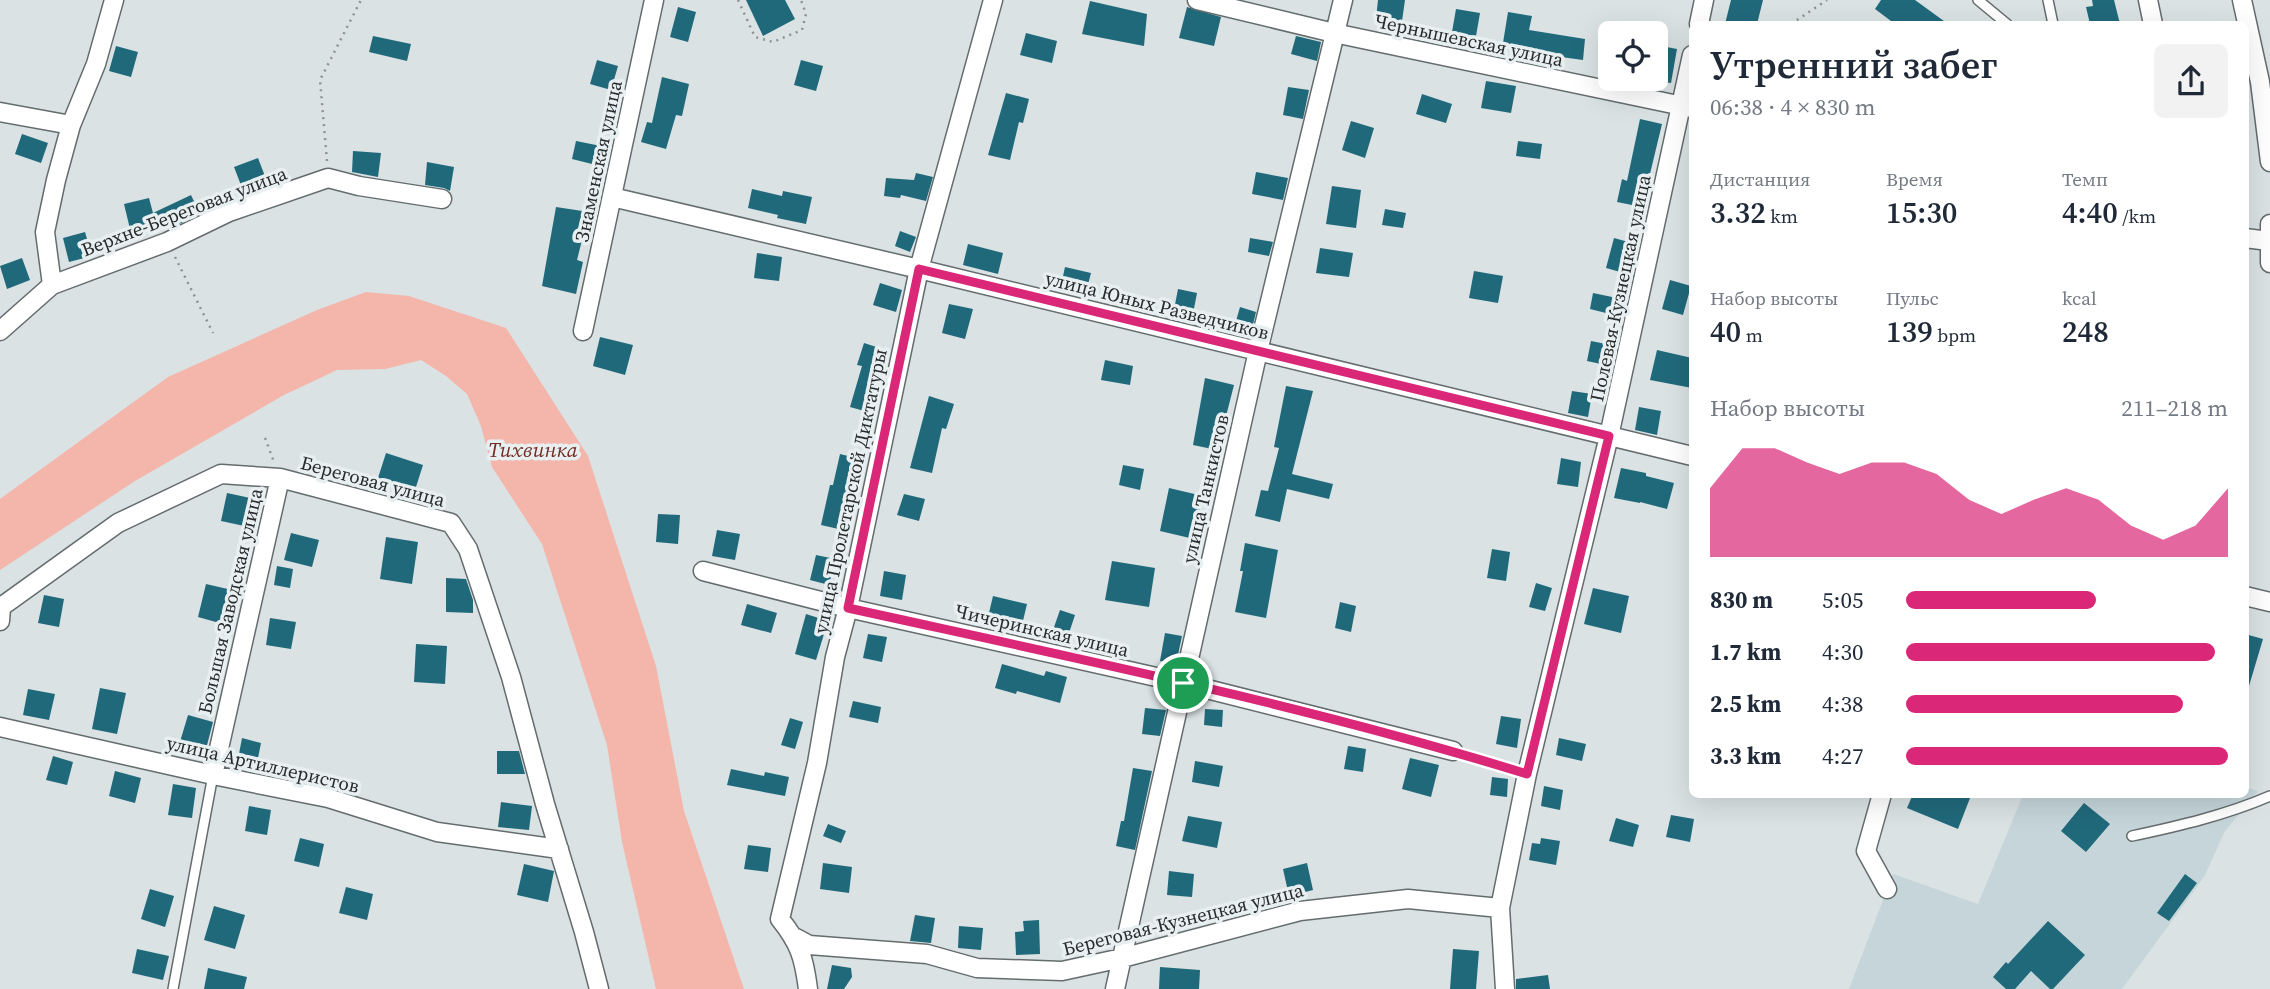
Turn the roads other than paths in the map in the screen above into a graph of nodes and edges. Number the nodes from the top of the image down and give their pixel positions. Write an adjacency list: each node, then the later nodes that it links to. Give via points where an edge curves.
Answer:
1 (114, 0): 21 (street, via 96,64)
2 (654, 0): 23 (street, Знаменская улица)
3 (993, 0): 28 (street, улица Пролетарской Диктатуры)
4 (1197, 0): 17 (street, Чернышевская улица)
5 (1343, 0): 17 (street, улица Танкистов)
6 (1704, 0): 11 (street)
7 (1978, 0): 12 (lane)
8 (2048, 0): 13 (lane)
9 (2148, 0): 14 (street)
10 (2242, 0): 15 (street)
11 (1700, 21)
12 (2003, 21)
13 (2052, 21)
14 (2152, 21)
15 (2247, 21)
16 (2249, 32): 22 (street)
17 (1334, 33): 19 (street, Чернышевская улица); 32 (street, улица Танкистов)
18 (1689, 86): 19 (street, Полевая-Кузнецкая улица)
19 (1687, 107): 33 (street, Полевая-Кузнецкая улица)
20 (0, 112): 21 (street)
21 (71, 125): 29 (street, via 45,232)
22 (2270, 162)
23 (612, 197): 28 (street, улица Юных Разведчиков); 31 (street, Знаменская улица)
24 (442, 199): 29 (street, Верхне-Береговая улица, via 328,178 229,212 167,242)
25 (2269, 233): 26 (street); 27 (street)
26 (2249, 237)
27 (2270, 262)
28 (919, 269): 32 (street, улица Юных Разведчиков); 39 (street, улица Пролетарской Диктатуры)
29 (52, 285): 30 (street, Верхне-Береговая улица)
30 (0, 331)
31 (583, 331)
32 (1258, 351): 33 (street, улица Юных Разведчиков); 41 (street, улица Танкистов)
33 (1609, 436): 34 (street, улица Юных Разведчиков); 44 (street, Полевая-Кузнецкая улица)
34 (1689, 455)
35 (280, 478): 40 (street, Береговая улица, via 221,474 118,523); 45 (street, Большая Заводская улица); 49 (street, Береговая улица, via 451,523 468,549)
36 (703, 571): 39 (street, Чичеринская улица)
37 (2249, 597): 38 (street)
38 (2270, 602)
39 (848, 608): 41 (street, Чичеринская улица); 52 (street, улица Пролетарской Диктатуры, via 780,919)
40 (1, 614)
41 (1183, 683): 43 (street, Чичеринская улица); 53 (street, улица Танкистов)
42 (0, 727): 45 (street, улица Артиллеристов)
43 (1453, 751): 44 (lane)
44 (1527, 774): 51 (street, Полевая-Кузнецкая улица)
45 (213, 775): 49 (street, улица Артиллеристов, via 328,797 437,832); 54 (lane)
46 (2270, 796): 48 (lane, via 2187,824)
47 (1881, 798): 50 (street, via 1866,851)
48 (2132, 836)
49 (559, 849): 55 (street, Береговая улица)
50 (1887, 888)
51 (1500, 908): 53 (street, Береговая-Кузнецкая улица, via 1408,899 1300,911); 58 (street, Полевая-Кузнецкая улица)
52 (796, 938): 53 (street, Береговая-Кузнецкая улица, via 809,945 927,954 977,968 1062,971); 56 (street, улица Пролетарской Диктатуры)
53 (1122, 958): 57 (street, улица Танкистов)
54 (173, 989)
55 (599, 989)
56 (808, 989)
57 (1115, 989)
58 (1505, 989)

